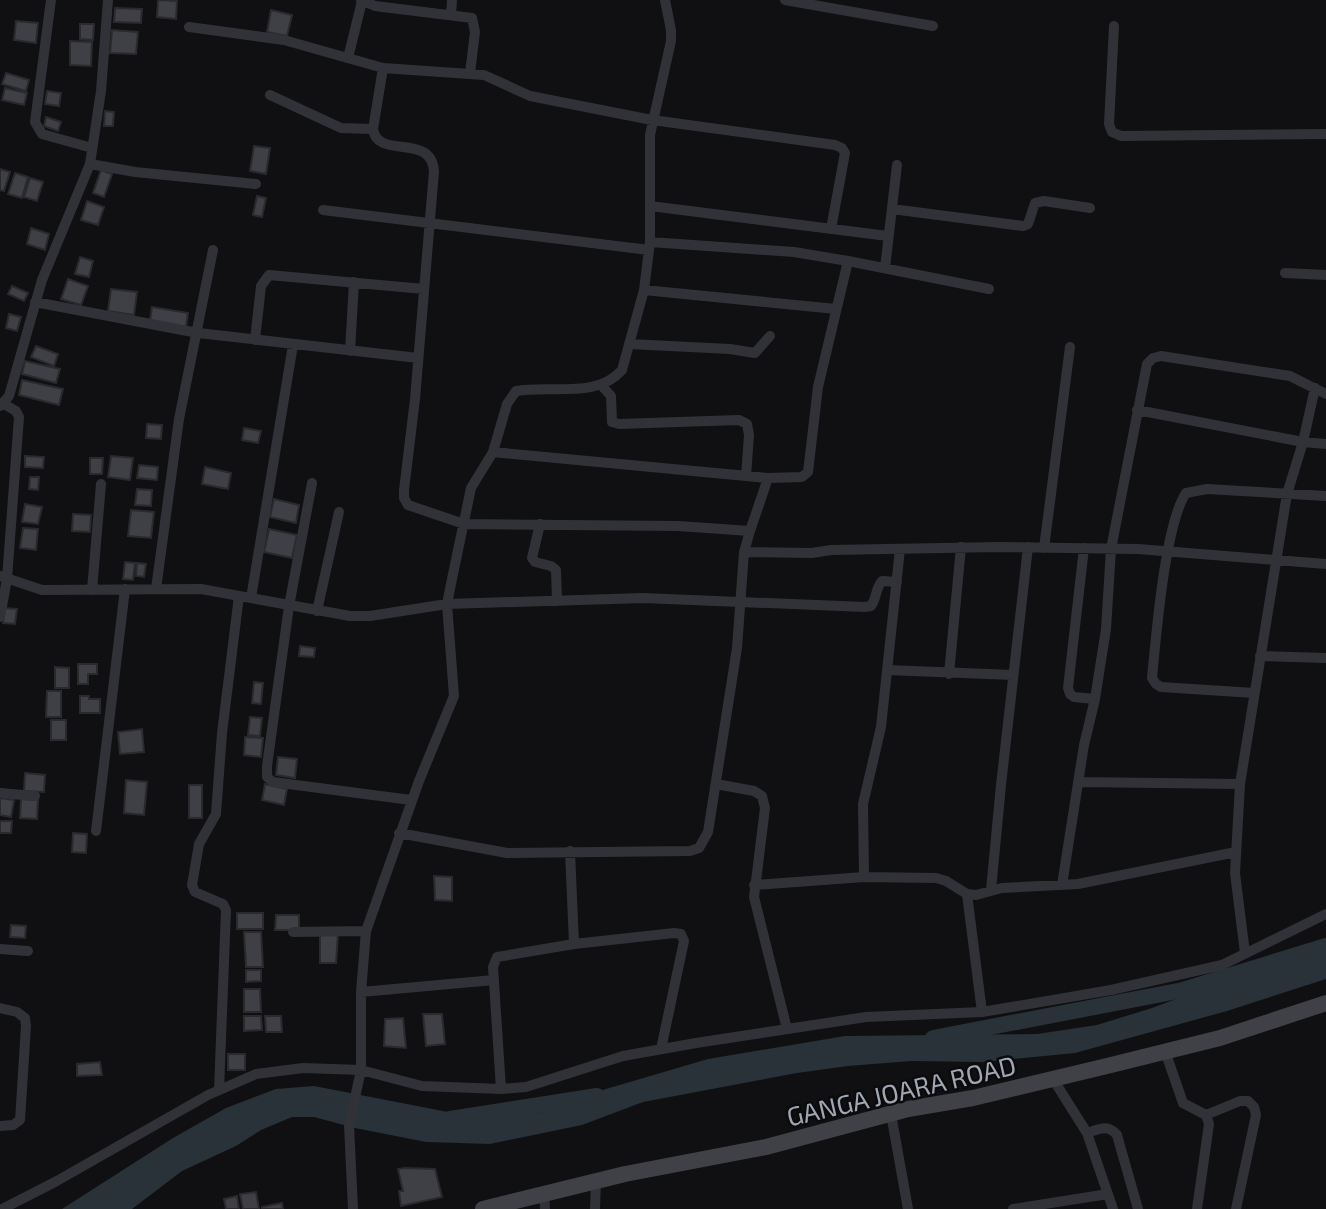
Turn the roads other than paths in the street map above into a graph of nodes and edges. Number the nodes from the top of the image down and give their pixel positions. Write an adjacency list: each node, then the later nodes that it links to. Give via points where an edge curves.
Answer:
1 (51, 0): 18 (street, via 35,122 42,134)
2 (108, 0): 18 (street)
3 (452, 0): 7 (street)
4 (665, 0): 15 (street, via 671,41)
5 (785, 0): 8 (street)
6 (361, 1): 7 (street); 11 (street)
7 (451, 15): 13 (street, via 472,18 475,24)
8 (933, 26)
9 (1114, 26): 17 (street, via 1112,132 1121,136)
10 (189, 27): 11 (street, via 284,40)
11 (348, 58): 12 (street)
12 (383, 68): 13 (street); 16 (street)
13 (471, 73): 15 (street, via 530,96)
14 (270, 95): 16 (street, via 341,128)
15 (652, 120): 22 (street); 27 (street, via 842,148 845,153)
16 (373, 129): 26 (street, via 378,141 429,156 434,171)
17 (1326, 134)
18 (92, 148): 19 (street)
19 (90, 164): 21 (street); 39 (street)
20 (897, 165): 24 (street)
21 (256, 184)
22 (650, 206): 27 (street); 29 (street)
23 (1090, 208): 24 (street, via 1035,203 1028,224 1023,226)
24 (892, 209): 28 (street)
25 (323, 210): 26 (street)
26 (429, 222): 29 (street); 36 (street)
27 (831, 229): 28 (street)
28 (888, 236): 32 (street)
29 (650, 246): 31 (street, via 794,252); 38 (street)
30 (213, 250): 41 (street)
31 (848, 261): 32 (street); 40 (street)
32 (884, 268): 37 (street)
33 (1284, 273): 34 (street)
34 (1326, 275)
35 (354, 282): 36 (street); 43 (street, via 269,275 261,286); 47 (street)
36 (424, 289): 48 (street)
37 (989, 289)
38 (644, 290): 40 (street); 44 (street)
39 (35, 302): 41 (street); 52 (street, via 9,396)
40 (836, 309): 58 (street, via 818,387 808,472 802,477)
41 (198, 333): 43 (street); 80 (street, via 179,419)
42 (771, 336): 44 (street, via 755,353)
43 (255, 340): 45 (street)
44 (629, 344): 49 (street, via 622,370)
45 (293, 345): 47 (street); 82 (street)
46 (1070, 348): 69 (street)
47 (350, 351): 48 (street)
48 (418, 358): 64 (street, via 404,498 416,510)
49 (601, 386): 56 (street, via 516,391 507,404); 57 (street, via 611,396 612,422 619,424 739,420 747,424)
50 (1315, 388): 51 (street); 53 (street, via 1290,376 1161,356 1147,364); 54 (street)
51 (1326, 394)
52 (2, 405): 77 (street, via 19,417)
53 (1137, 410): 54 (street); 72 (street)
54 (1303, 442): 55 (street); 61 (street)
55 (1326, 444)
56 (493, 452): 57 (street); 64 (street, via 471,488)
57 (746, 476): 58 (street)
58 (768, 478): 66 (street)
59 (312, 483): 86 (street)
60 (101, 484): 81 (street)
61 (1287, 494): 62 (street); 74 (street, via 1207,489 1186,493); 75 (street)
62 (1326, 496)
63 (339, 512): 87 (street)
64 (464, 524): 65 (street); 85 (street)
65 (540, 524): 66 (street); 83 (street, via 532,558 556,570)
66 (750, 531): 73 (street)
67 (961, 547): 68 (street); 71 (street); 92 (street)
68 (1028, 547): 69 (street); 93 (street)
69 (1044, 548): 70 (street)
70 (1084, 548): 72 (street); 95 (street, via 1068,688 1074,697)
71 (900, 549): 73 (street); 78 (street)
72 (1111, 549): 74 (street); 95 (street, via 1108,617)
73 (744, 552): 84 (street)
74 (1168, 552): 75 (street); 94 (street, via 1152,678 1161,687)
75 (1276, 560): 76 (street); 89 (street)
76 (1326, 564)
77 (3, 578): 81 (street, via 42,590); 88 (street)
78 (897, 582): 84 (street, via 882,581 875,601 865,607); 91 (street)
79 (125, 589): 80 (street); 81 (street); 102 (street)
80 (156, 589): 82 (street, via 201,589)
81 (92, 590)
82 (245, 597): 86 (street); 129 (street, via 222,733 216,814 199,844 192,885 195,892 223,904 226,910)
83 (557, 601): 84 (street); 85 (street)
84 (741, 602): 97 (street)
85 (447, 604): 87 (street, via 370,617); 101 (street, via 454,696)
86 (289, 606): 87 (street); 101 (street, via 267,777 273,782)
87 (317, 611)
88 (0, 617)
89 (1260, 656): 90 (street); 94 (street)
90 (1326, 658)
91 (887, 670): 92 (street); 106 (street, via 881,727 863,804)
92 (949, 674): 93 (street)
93 (1013, 675): 109 (street)
94 (1254, 693): 98 (street)
95 (1095, 699): 96 (street)
96 (1078, 782): 98 (street); 108 (street)
97 (716, 784): 104 (street, via 708,832 699,848); 107 (street, via 762,796 765,808)
98 (1240, 784): 105 (street)
99 (0, 793): 100 (street)
100 (35, 796)
101 (411, 800): 103 (street)
102 (96, 831)
103 (399, 833): 104 (street, via 507,853); 112 (street)
104 (570, 851): 114 (street)
105 (1236, 852): 108 (street); 117 (street)
106 (864, 877): 107 (street); 110 (street, via 936,878)
107 (754, 885): 123 (street)
108 (1062, 885): 109 (street)
109 (991, 890): 110 (street)
110 (967, 894): 122 (street)
111 (1326, 914): 117 (street)
112 (366, 931): 113 (street); 119 (street)
113 (293, 932)
114 (574, 944): 118 (street, via 497,957); 124 (street, via 681,934 684,941)
115 (0, 949): 116 (street)
116 (28, 951)
117 (1245, 953): 122 (street, via 1222,965 1111,990)
118 (494, 980): 119 (street); 128 (street)
119 (361, 992): 126 (street)
120 (1326, 1003): 125 (main road, GANGA JOARA ROAD)
121 (0, 1008): 132 (street, via 17,1012 26,1026 20,1120)
122 (982, 1012): 123 (street, via 866,1017)
123 (787, 1029): 124 (street)
124 (662, 1049): 128 (street, via 623,1056 526,1087)
125 (1165, 1051): 127 (main road, GANGA JOARA ROAD); 131 (street, via 1183,1103)
126 (360, 1075): 128 (street, via 422,1086); 129 (street, via 303,1068 256,1074); 138 (street, via 349,1125)
127 (1053, 1079): 130 (main road, GANGA JOARA ROAD); 133 (street)
128 (501, 1088)
129 (219, 1090): 137 (street)
130 (891, 1114): 134 (main road, GANGA JOARA ROAD, via 765,1147); 141 (street)
131 (1206, 1115): 145 (street, via 1209,1124); 146 (street, via 1240,1101 1254,1107)
132 (0, 1126)
133 (1087, 1133): 135 (street); 144 (street, via 1104,1127 1117,1135)
134 (596, 1181): 136 (main road, GANGA JOARA ROAD); 140 (street)
135 (1108, 1194): 142 (street); 143 (street)
136 (544, 1201): 139 (main road, GANGA JOARA ROAD)
137 (2, 1209)
138 (353, 1209)
139 (483, 1209)
140 (595, 1209)
141 (908, 1209)
142 (1013, 1209)
143 (1113, 1209)
144 (1138, 1209)
145 (1196, 1209)
146 (1236, 1209)

